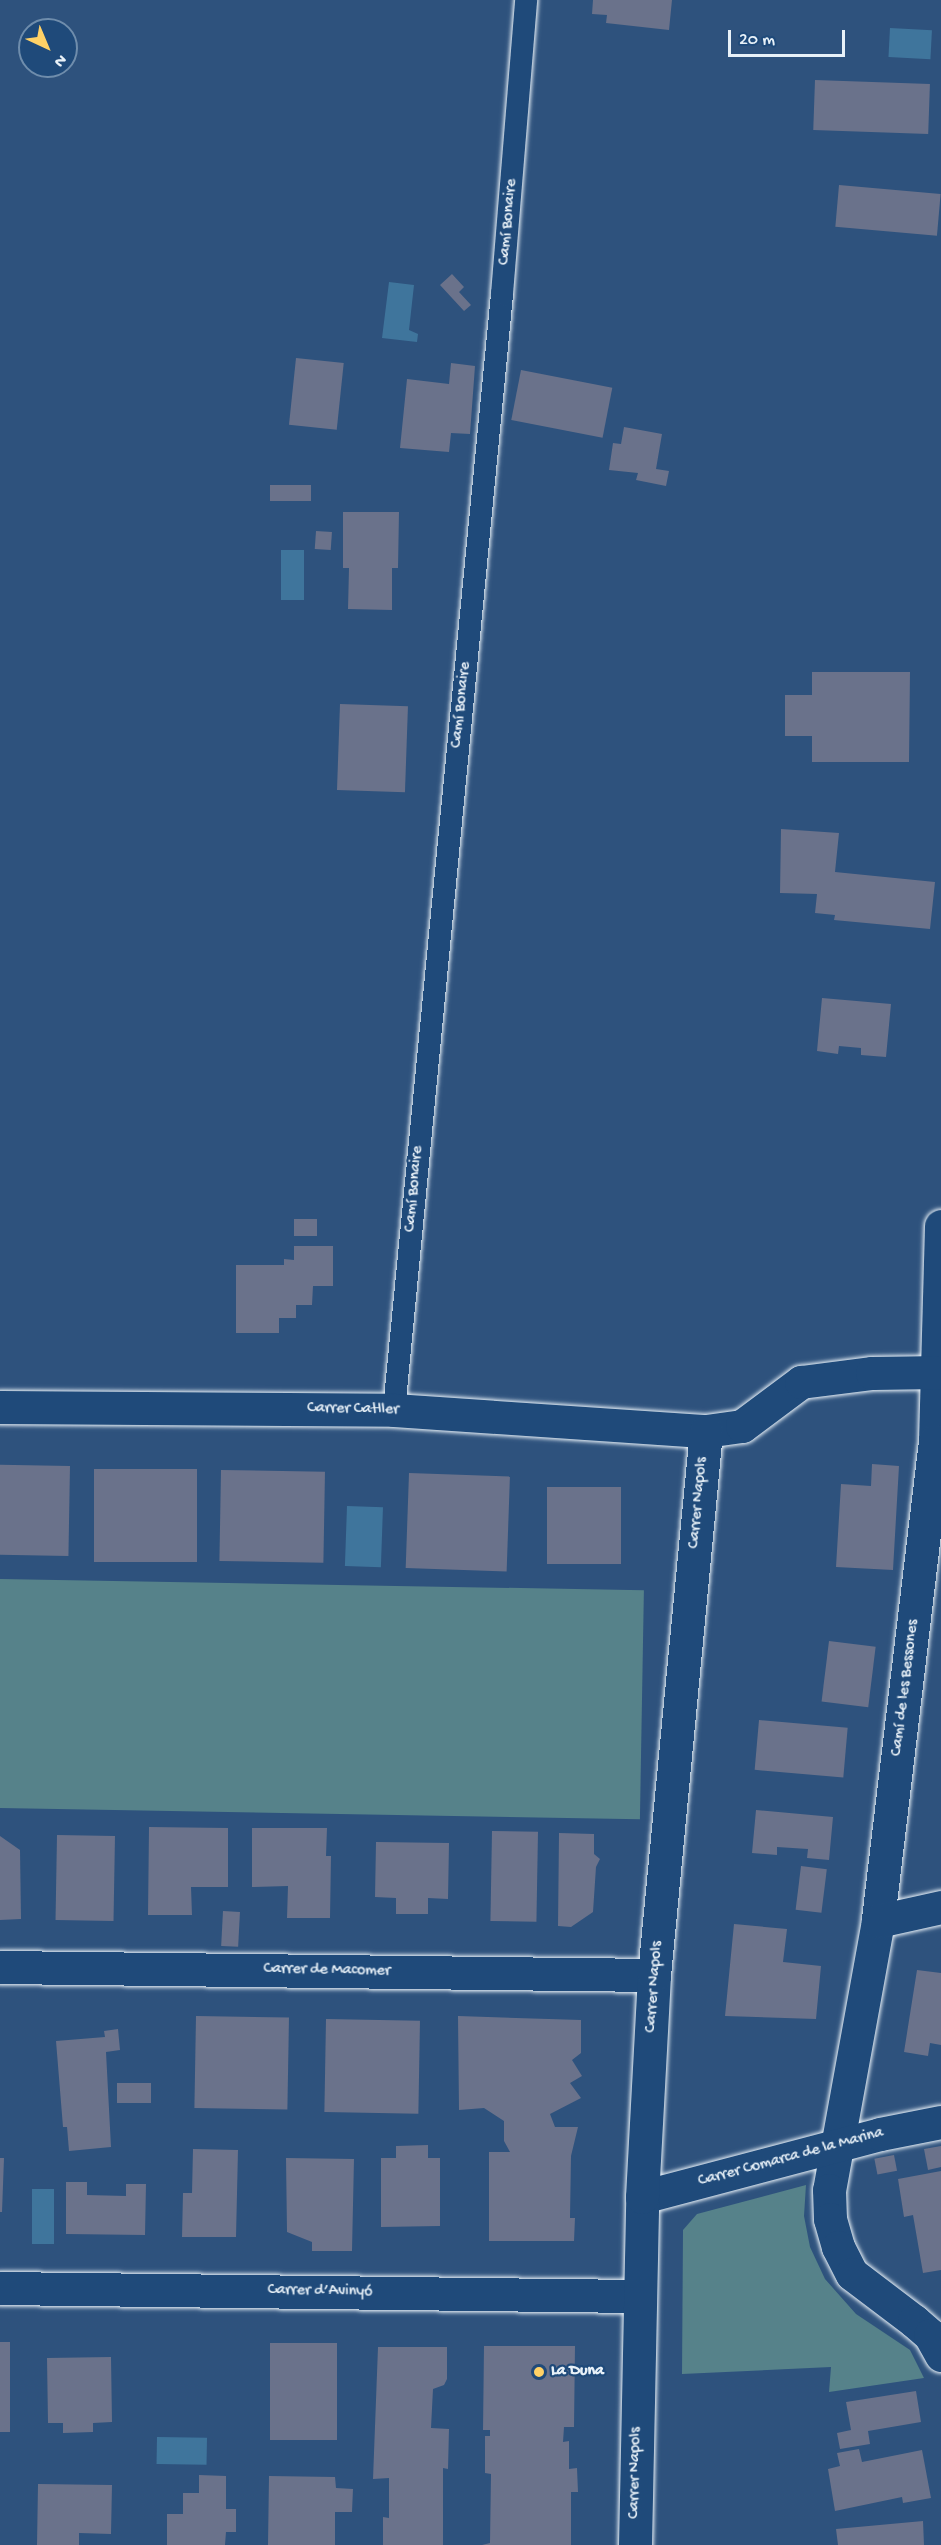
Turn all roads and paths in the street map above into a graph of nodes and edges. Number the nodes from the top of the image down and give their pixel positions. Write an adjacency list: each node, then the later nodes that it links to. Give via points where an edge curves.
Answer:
1 (526, 0): 5 (lane, Camí Bonaire, via 502,294)
2 (941, 1226): 3 (street, Camí de les Bessones)
3 (939, 1372): 6 (street, Carrer Catller, via 872,1373 801,1382 742,1426); 8 (street, Camí de les Bessones, via 935,1441)
4 (0, 1407): 5 (street, Carrer Catller)
5 (394, 1410): 6 (street, Carrer Catller)
6 (706, 1431): 10 (street, Carrer Napols)
7 (941, 1907): 8 (street)
8 (878, 1921): 12 (street, Camí de les Bessones)
9 (0, 1967): 10 (street, Carrer de Macomer)
10 (654, 1975): 13 (street, Carrer Napols)
11 (941, 2122): 12 (street, Carrer Comarca de la Marina)
12 (836, 2147): 13 (street, Carrer Comarca de la Marina); 16 (street, Camí de les Bessones, via 830,2219 844,2259 865,2288 930,2335)
13 (642, 2197): 15 (street, Carrer Napols)
14 (0, 2288): 15 (street, Carrer d’Avinyó)
15 (640, 2296): 17 (street, Carrer Napols)
16 (941, 2355)
17 (635, 2545)

